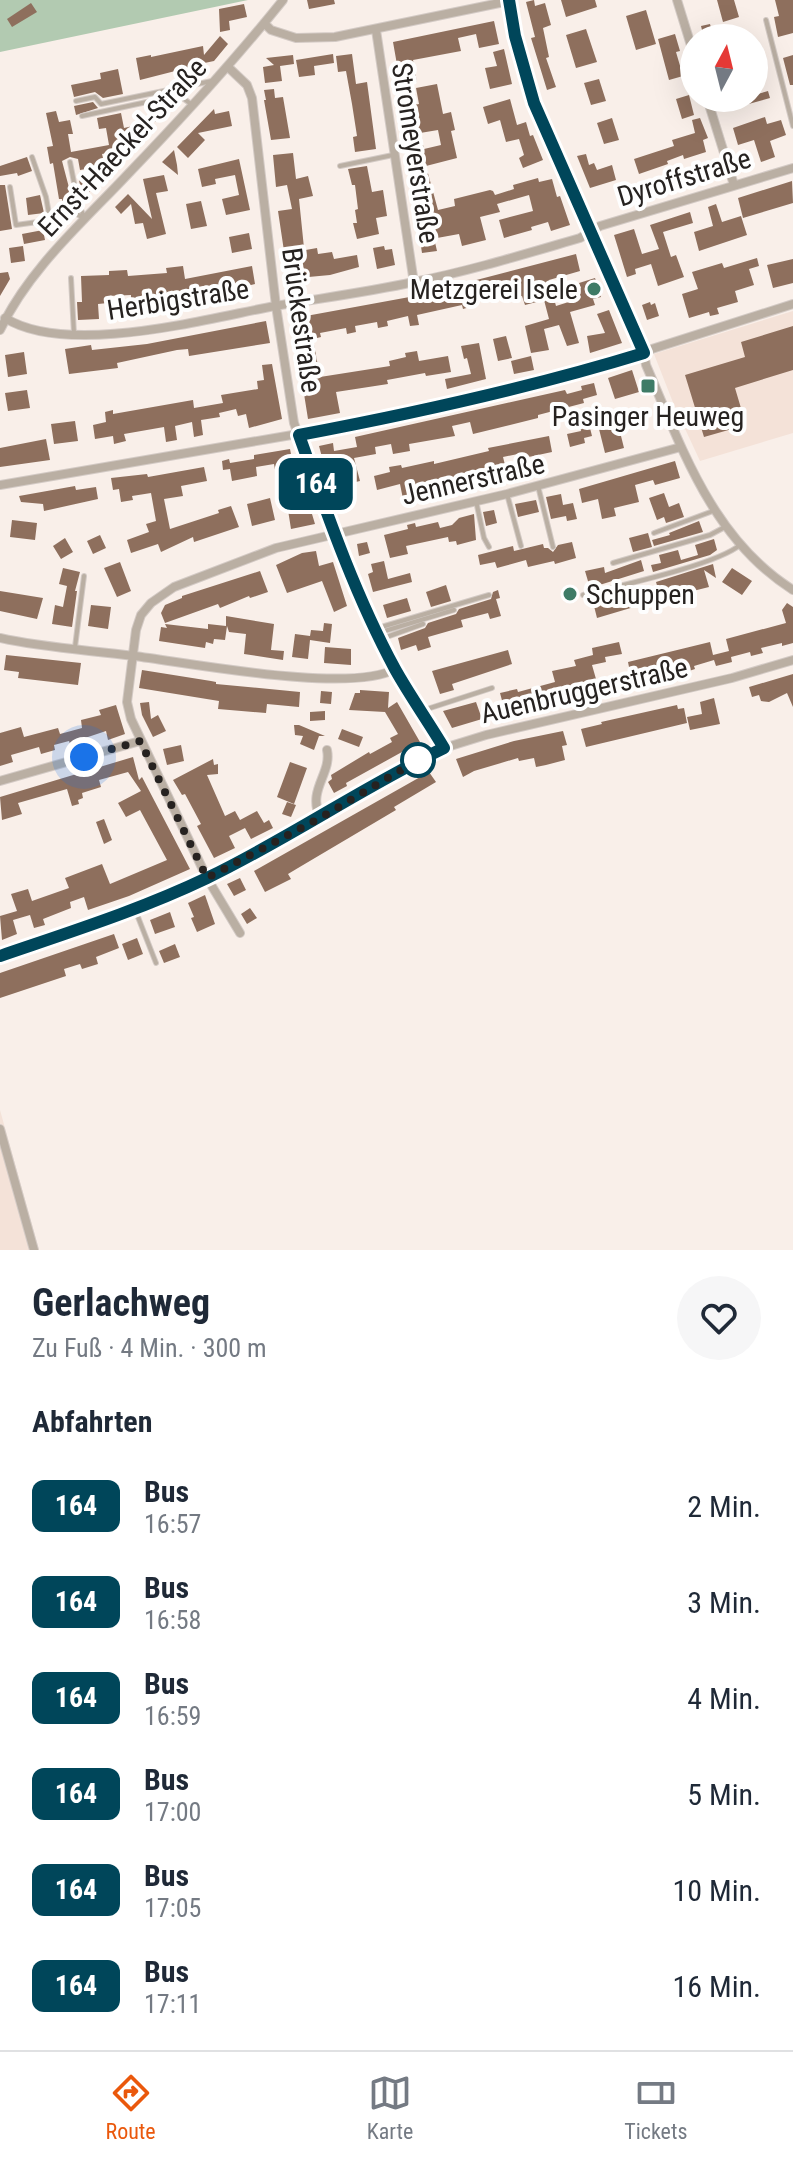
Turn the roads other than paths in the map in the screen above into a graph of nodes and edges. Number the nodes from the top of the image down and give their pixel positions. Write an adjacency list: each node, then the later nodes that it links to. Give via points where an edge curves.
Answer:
1 (283, 0): 5 (street, Ernst-Haeckel-Straße)
2 (677, 0): 6 (street)
3 (509, 1): 7 (street); 24 (street, via 534,103)
4 (766, 20): 14 (lane)
5 (264, 23): 7 (street, via 296,38); 8 (street, Ernst-Haeckel-Straße)
6 (684, 24)
7 (376, 30): 15 (street, Stromeyerstraße)
8 (228, 67): 9 (street, Ernst-Haeckel-Straße); 28 (street, Brückestraße, via 247,85 252,98)
9 (216, 80): 10 (lane, via 101,104 95,97); 11 (street, Ernst-Haeckel-Straße)
10 (76, 101)
11 (193, 105): 13 (lane, via 180,96); 23 (street, Ernst-Haeckel-Straße)
12 (711, 112): 20 (street)
13 (82, 116)
14 (793, 126)
15 (393, 155): 18 (lane); 26 (street, Stromeyerstraße)
16 (32, 157): 22 (lane)
17 (70, 162): 23 (lane)
18 (340, 166)
19 (793, 168): 20 (street, Dyroffstraße)
20 (734, 185): 24 (street, Dyroffstraße, via 600,226)
21 (10, 187): 22 (lane, via 16,225 45,221)
22 (49, 214): 23 (lane, via 70,210)
23 (85, 219): 29 (street, Ernst-Haeckel-Straße, via 45,261)
24 (591, 234): 26 (street, Herbigstraße); 32 (street)
25 (71, 278): 31 (lane)
26 (414, 283): 28 (street, Herbigstraße)
27 (793, 304): 32 (street)
28 (276, 306): 31 (street, Herbigstraße, via 156,329); 33 (street, Brückestraße)
29 (5, 318): 30 (street, Ernst-Haeckel-Straße); 31 (street, Herbigstraße, via 35,332)
30 (0, 330)
31 (74, 334)
32 (644, 353): 33 (street, via 476,399); 34 (street)
33 (299, 435): 35 (street); 41 (street, Brückestraße)
34 (681, 447): 36 (street, Jennerstraße); 39 (street)
35 (0, 485)
36 (538, 486): 37 (street, Jennerstraße); 46 (lane)
37 (507, 494): 38 (street, Jennerstraße); 44 (lane)
38 (476, 501): 41 (street, Jennerstraße); 45 (lane)
39 (713, 511): 40 (street); 42 (lane)
40 (725, 527): 43 (street); 47 (lane)
41 (334, 532): 54 (street, Brückestraße); 57 (street, Jennerstraße, via 276,548 162,593 141,615)
42 (654, 533)
43 (740, 545): 49 (street); 51 (lane, via 692,565)
44 (521, 546)
45 (489, 547)
46 (553, 547)
47 (613, 563)
48 (84, 576): 56 (lane)
49 (793, 590)
50 (489, 595): 54 (lane)
51 (583, 595)
52 (454, 610): 54 (lane)
53 (423, 624): 54 (lane)
54 (378, 633): 59 (street, Brückestraße)
55 (0, 638): 56 (street)
56 (75, 649): 57 (street)
57 (132, 655): 59 (street, via 355,679); 62 (street, Jennerstraße, via 127,702)
58 (793, 660): 63 (street, Auenbruggerstraße)
59 (395, 669): 61 (street, Brückestraße)
60 (492, 688): 61 (lane)
61 (421, 711): 63 (street, Brückestraße)
62 (140, 741): 65 (street); 67 (street, Jennerstraße)
63 (444, 748): 66 (street, Auenbruggerstraße)
64 (327, 750): 66 (street, via 315,794)
65 (0, 781)
66 (320, 818): 67 (street, Auenbruggerstraße)
67 (207, 878): 68 (street, Auenbruggerstraße); 69 (street, Jennerstraße)
68 (135, 910): 70 (street, Auenbruggerstraße); 71 (lane)
69 (240, 933)
70 (0, 956)
71 (156, 963)
72 (0, 1129): 73 (street)
73 (34, 1250)

